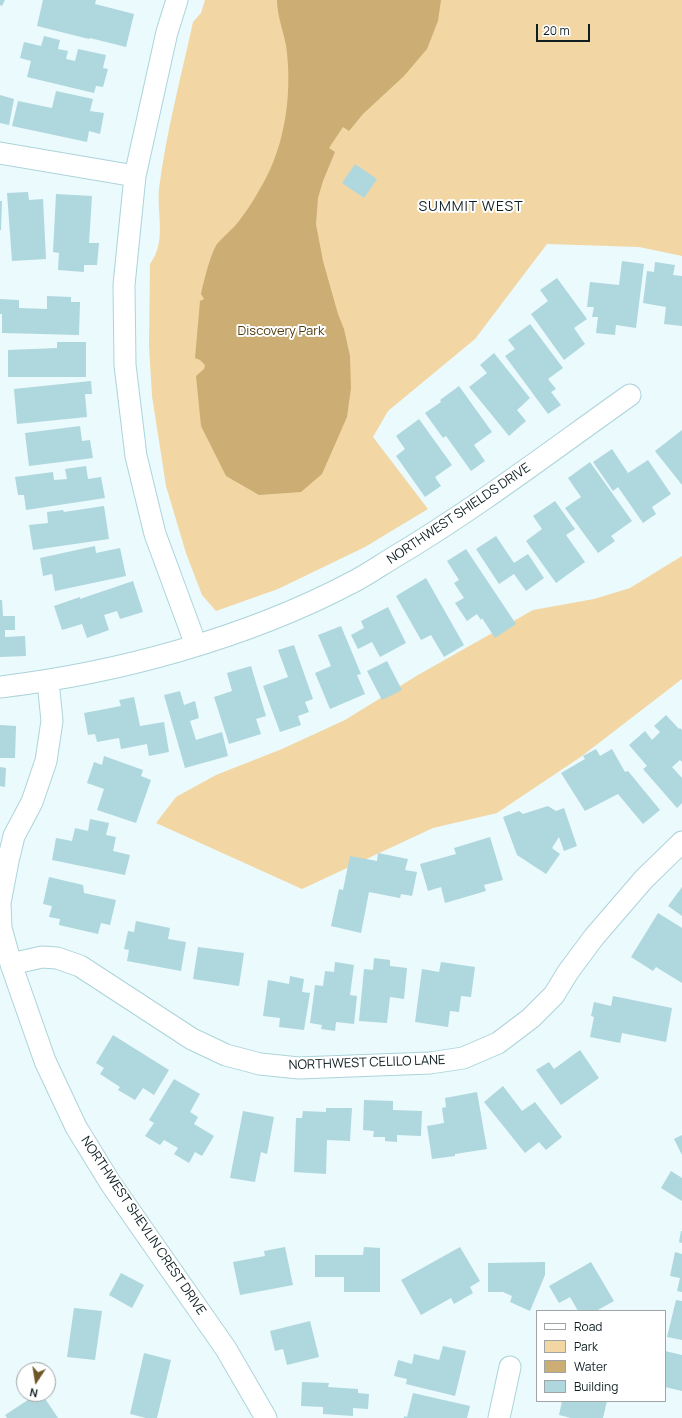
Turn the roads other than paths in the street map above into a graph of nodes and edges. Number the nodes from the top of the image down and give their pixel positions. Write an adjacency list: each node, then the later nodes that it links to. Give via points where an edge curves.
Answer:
1 (177, 0): 3 (street, via 167,32)
2 (0, 153): 3 (street)
3 (135, 176): 5 (street, via 124,285 125,365 135,448 156,534)
4 (630, 394): 5 (street, NORTHWEST SHIELDS DRIVE, via 487,498 352,582 266,621)
5 (196, 645): 6 (street, NORTHWEST SHIELDS DRIVE)
6 (48, 682): 7 (street, NORTHWEST SHIELDS DRIVE); 9 (street, NORTHWEST SHEVLIN CREST DRIVE, via 52,721 46,761 32,802 14,836 0,903 0,928)
7 (0, 687)
8 (682, 842): 9 (street, NORTHWEST CELILO LANE, via 644,879 594,937 554,995 531,1018 498,1043 463,1058 430,1063 299,1068 260,1064 226,1055 192,1039 80,966 57,958 42,957)
9 (11, 964): 11 (street, NORTHWEST SHEVLIN CREST DRIVE, via 45,1061 76,1127 111,1184 226,1349)
10 (510, 1366): 12 (street)
11 (266, 1418)
12 (499, 1418)

